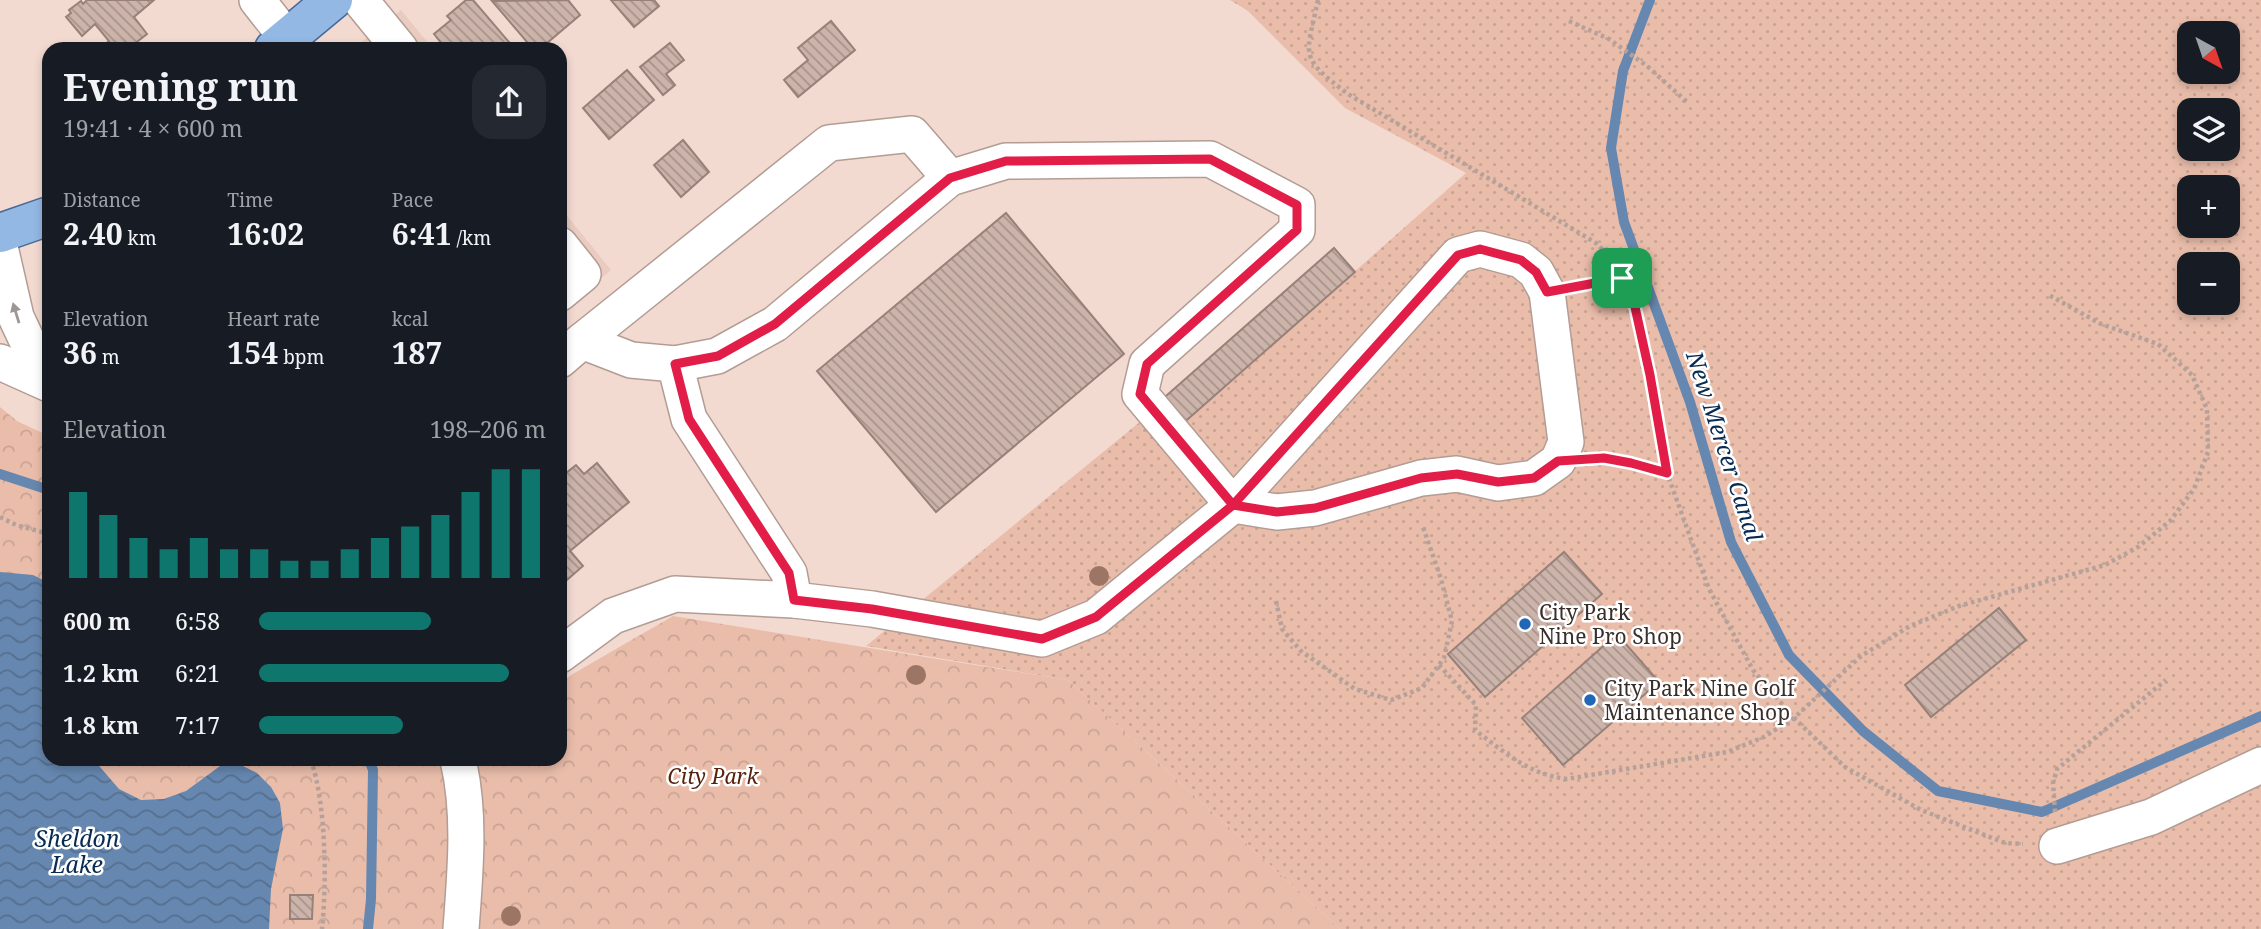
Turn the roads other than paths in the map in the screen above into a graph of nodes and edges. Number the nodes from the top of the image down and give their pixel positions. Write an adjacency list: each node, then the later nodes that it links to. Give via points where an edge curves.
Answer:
1 (257, 0): 4 (street)
2 (333, 0): 5 (main road)
3 (360, 0): 6 (street)
4 (279, 42)
5 (281, 42)
6 (394, 42)
7 (950, 178): 13 (street, via 912,134 829,143); 16 (street, via 775,324 718,356); 18 (street, via 1006,161 1210,159 1297,205 1297,230 1147,364 1140,394)
8 (42, 218): 9 (main road)
9 (0, 233)
10 (0, 247): 15 (street, one-way to 10, via 16,317)
11 (567, 254): 12 (street, via 583,274)
12 (567, 287)
13 (571, 351): 16 (street)
14 (0, 362): 17 (street)
15 (42, 363)
16 (675, 364): 19 (street, via 689,419 789,573)
17 (42, 381)
18 (1233, 505): 18 (street, via 1458,255 1480,249 1521,260 1536,272 1547,292 1566,442 1558,461 1534,478 1498,482 1457,474 1421,478 1315,508 1277,512); 19 (street, via 1096,617 1042,639)
19 (794, 600): 20 (street, via 675,594 613,616)
20 (567, 650)
21 (2261, 765): 23 (street, via 2151,817)
22 (460, 766): 24 (street, via 466,835)
23 (2057, 846)
24 (461, 929)

